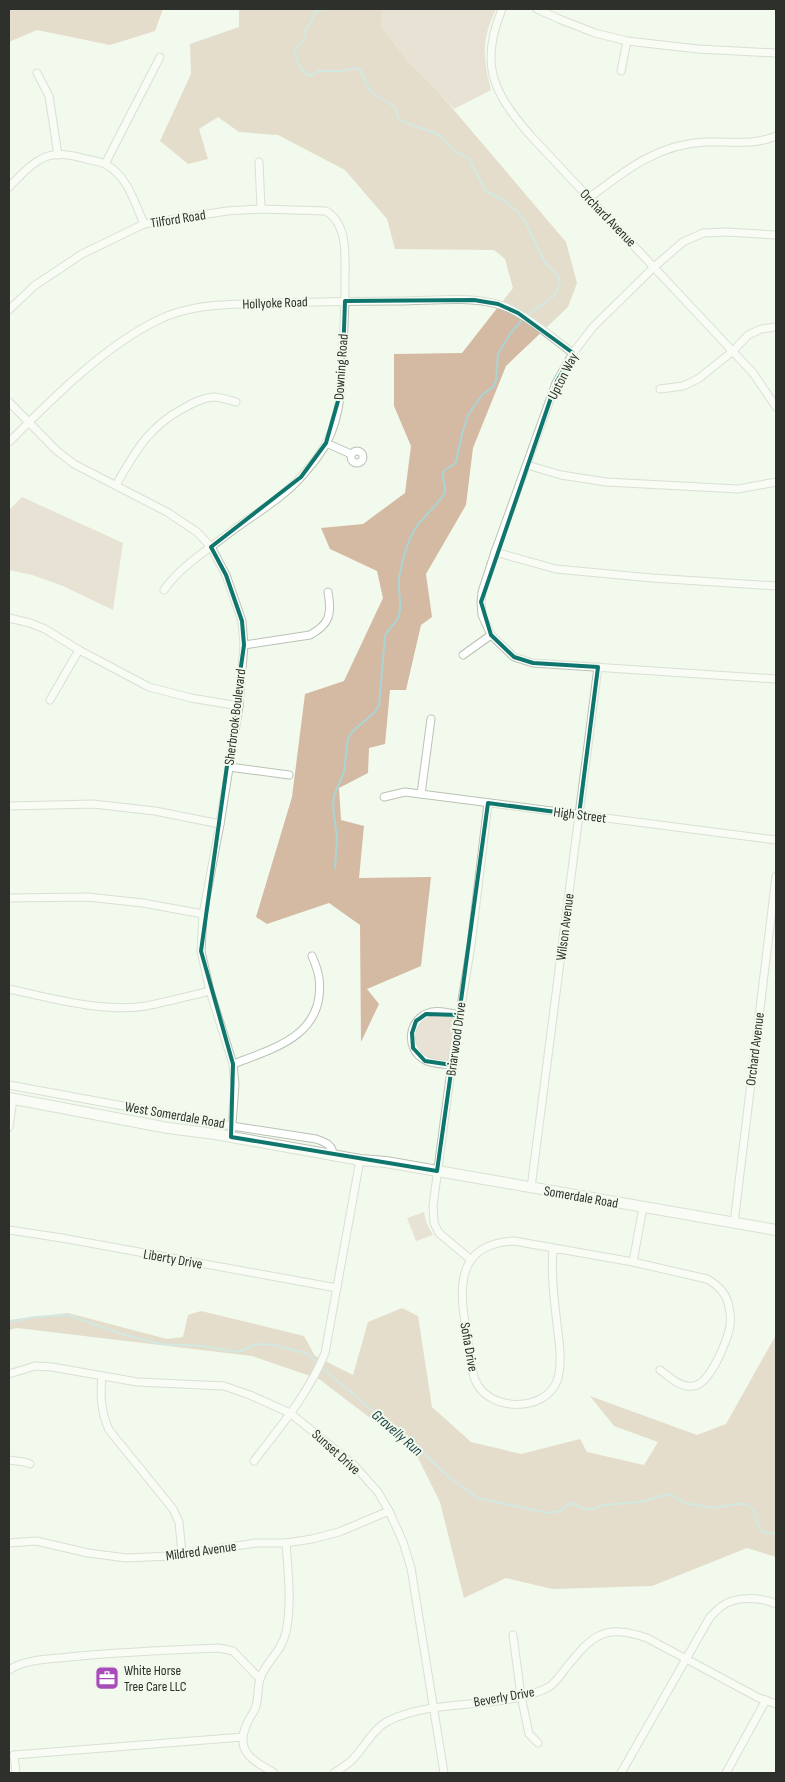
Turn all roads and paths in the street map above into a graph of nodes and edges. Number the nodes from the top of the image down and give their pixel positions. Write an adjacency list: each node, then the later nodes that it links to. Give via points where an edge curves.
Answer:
1 (502, 9): 13 (street, Orchard Avenue, via 492,47 493,79 499,93 508,110)
2 (537, 9): 3 (street)
3 (627, 41): 4 (street); 6 (street)
4 (776, 53)
5 (160, 58): 11 (street)
6 (621, 72)
7 (37, 73): 9 (street, via 49,96)
8 (776, 136): 13 (street, via 750,143 705,142 670,147 632,165)
9 (58, 155): 11 (street); 12 (street, via 48,156 32,165)
10 (259, 162): 14 (street)
11 (105, 164): 16 (street, via 130,191)
12 (9, 187)
13 (589, 198): 18 (street, Orchard Avenue)
14 (261, 209): 15 (street, Tilford Road, via 326,211); 16 (street, Tilford Road)
15 (338, 223): 19 (street, Downing Road, via 344,245)
16 (144, 224): 20 (street, Tilford Road, via 82,254 34,286)
17 (776, 235): 18 (street, Upton Way, via 703,233 683,242)
18 (654, 267): 22 (street, Orchard Avenue); 23 (street, Upton Way, via 593,328)
19 (345, 301): 23 (street, Hollyoke Road, via 474,300 498,304 518,313); 28 (street, Hollyoke Road, via 212,306 180,311 157,320 108,351); 30 (street, Downing Road, via 342,387)
20 (9, 310)
21 (776, 328): 22 (street, via 761,329 748,335)
22 (733, 351): 24 (street, via 698,379 683,386); 27 (street, Orchard Avenue)
23 (573, 353): 32 (street, Upton Way, via 556,383)
24 (660, 389)
25 (9, 402): 28 (street, Sherbrook Boulevard)
26 (236, 402): 34 (street, via 213,397 173,413 137,448)
27 (776, 407)
28 (28, 423): 29 (street, Hollyoke Road); 34 (street, Sherbrook Boulevard, via 74,464)
29 (9, 442)
30 (326, 443): 31 (street); 35 (street, Downing Road, via 301,477)
31 (351, 454)
32 (527, 464): 33 (street, via 562,475 606,482 738,489); 36 (street, Upton Way)
33 (776, 482)
34 (116, 486): 35 (street, Sherbrook Boulevard, via 167,512 197,532)
35 (211, 547): 38 (street, Downing Road, via 171,580); 42 (street, Sherbrook Boulevard, via 226,575 242,621)
36 (495, 552): 37 (street, via 556,569); 41 (street, Upton Way, via 481,602 482,615)
37 (776, 586)
38 (164, 590)
39 (328, 592): 42 (street, via 331,605 327,622 318,631)
40 (9, 618): 43 (street, via 45,629)
41 (491, 635): 44 (street); 45 (street, via 508,652 523,660)
42 (244, 645): 48 (street, Sherbrook Boulevard)
43 (79, 650): 47 (street); 48 (street, via 149,687)
44 (463, 656)
45 (598, 667): 46 (street); 56 (street, Wilson Avenue)
46 (776, 679)
47 (50, 700)
48 (239, 706): 50 (street, Sherbrook Boulevard)
49 (430, 719): 52 (street)
50 (229, 767): 51 (street); 57 (street, Sherbrook Boulevard)
51 (289, 776)
52 (421, 794): 53 (street, High Street, via 405,792); 54 (street, High Street)
53 (384, 797)
54 (488, 803): 56 (street, High Street); 65 (street, Briarwood Drive)
55 (9, 806): 57 (street, via 93,804 155,811)
56 (579, 815): 58 (street, High Street); 77 (street, Wilson Avenue)
57 (220, 824): 61 (street, Sherbrook Boulevard)
58 (776, 840)
59 (776, 876): 79 (street, Orchard Avenue)
60 (9, 898): 61 (street, via 87,897)
61 (203, 914): 64 (street, Sherbrook Boulevard, via 201,951)
62 (312, 956): 66 (street, via 319,978 319,998 316,1014 306,1028 265,1052)
63 (9, 989): 64 (street, via 120,1008 145,1006)
64 (210, 990): 66 (street, Sherbrook Boulevard)
65 (459, 1015): 67 (street, Briarwood Drive); 67 (street, via 426,1014 416,1021 412,1033 413,1048 425,1060)
66 (233, 1064): 70 (street, Sherbrook Boulevard)
67 (452, 1065): 76 (street, Briarwood Drive)
68 (9, 1085): 70 (street, West Somerdale Road)
69 (11, 1099): 71 (street); 72 (main road, West Somerdale Road)
70 (232, 1126): 72 (street, Sherbrook Boulevard); 73 (street, West Somerdale Road, via 316,1139 332,1147)
71 (9, 1127)
72 (231, 1137): 73 (main road, West Somerdale Road)
73 (333, 1155): 74 (main road, West Somerdale Road)
74 (360, 1160): 75 (main road, West Somerdale Road); 85 (street)
75 (386, 1162): 76 (main road, Somerdale Road)
76 (437, 1171): 77 (main road, Somerdale Road); 83 (street, Briarwood Drive, via 434,1223 439,1233)
77 (531, 1188): 78 (main road, Somerdale Road)
78 (643, 1207): 79 (main road, Somerdale Road); 84 (street)
79 (734, 1223): 81 (main road, Somerdale Road)
80 (9, 1230): 85 (street, Liberty Drive)
81 (776, 1230)
82 (553, 1248): 83 (street, via 499,1242 486,1246); 83 (street, Sofia Drive, via 559,1371 552,1390 539,1400 525,1404 499,1402 485,1394 476,1382 463,1314 464,1272); 84 (street)
83 (470, 1259)
84 (633, 1262): 86 (street, via 717,1284 729,1306 728,1333 702,1383 685,1386)
85 (337, 1288): 89 (street, via 325,1353)
86 (660, 1370)
87 (9, 1374): 88 (street, Sunset Drive, via 35,1366)
88 (102, 1376): 89 (street, Sunset Drive, via 137,1382 224,1386); 96 (street, via 104,1418 110,1430 174,1509 179,1522)
89 (290, 1413): 91 (street); 93 (street, Sunset Drive, via 352,1464 378,1492)
90 (9, 1460): 92 (street)
91 (254, 1462)
92 (30, 1464)
93 (389, 1511): 95 (street, Mildred Avenue, via 339,1532); 105 (street, Sunset Drive, via 404,1542 411,1568)
94 (9, 1543): 96 (street, Mildred Avenue, via 36,1541 127,1558)
95 (286, 1543): 96 (street, Mildred Avenue, via 256,1543); 101 (street, via 288,1619 282,1643)
96 (182, 1554)
97 (776, 1604): 99 (street, via 754,1599 722,1606 710,1617)
98 (513, 1635): 102 (street)
99 (686, 1658): 102 (street, Beverly Drive, via 632,1632 604,1632 576,1656 549,1687); 103 (street, Beverly Drive); 113 (street)
100 (9, 1670): 101 (street, via 39,1660 130,1651 219,1648 232,1651)
101 (260, 1679): 106 (street, via 256,1707)
102 (521, 1696): 105 (street, Beverly Drive); 107 (street, via 529,1734)
103 (766, 1700): 104 (street, Beverly Drive); 114 (street)
104 (776, 1704)
105 (433, 1707): 111 (street, Beverly Drive, via 386,1722 350,1762); 112 (street, Sunset Drive)
106 (242, 1737): 108 (street); 110 (street, via 242,1744 253,1761)
107 (538, 1743)
108 (11, 1753): 109 (street)
109 (16, 1773)
110 (273, 1773)
111 (334, 1773)
112 (444, 1773)
113 (621, 1773)
114 (726, 1773)

